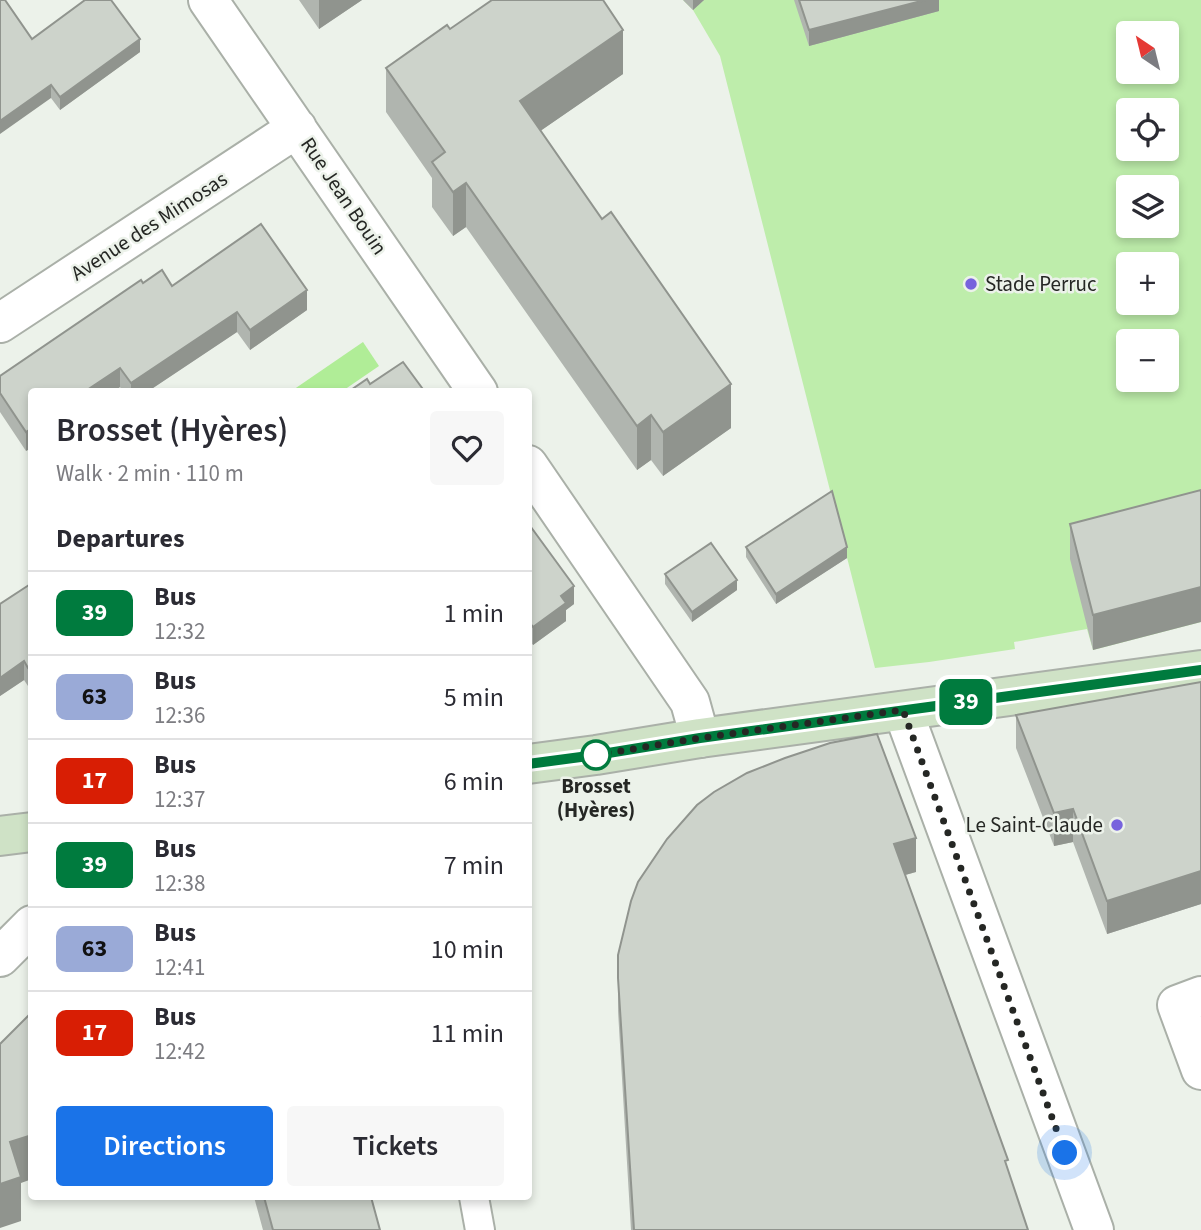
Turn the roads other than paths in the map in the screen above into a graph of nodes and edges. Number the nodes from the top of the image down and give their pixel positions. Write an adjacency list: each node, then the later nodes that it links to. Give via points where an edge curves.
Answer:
1 (208, 0): 2 (street, Rue Jean Bouin)
2 (298, 128): 3 (street, Avenue des Mimosas); 4 (street, Rue Jean Bouin)
3 (0, 323)
4 (475, 388)
5 (532, 472): 8 (street, via 690,702)
6 (1201, 670): 7 (street)
7 (903, 710): 8 (street); 18 (street)
8 (700, 738): 9 (street)
9 (532, 763)
10 (28, 832): 11 (street)
11 (0, 836)
12 (28, 929): 13 (street)
13 (0, 957)
14 (1201, 996): 15 (street, via 1177,1005)
15 (1201, 1070)
16 (475, 1200): 17 (lane)
17 (480, 1230)
18 (1094, 1230)

